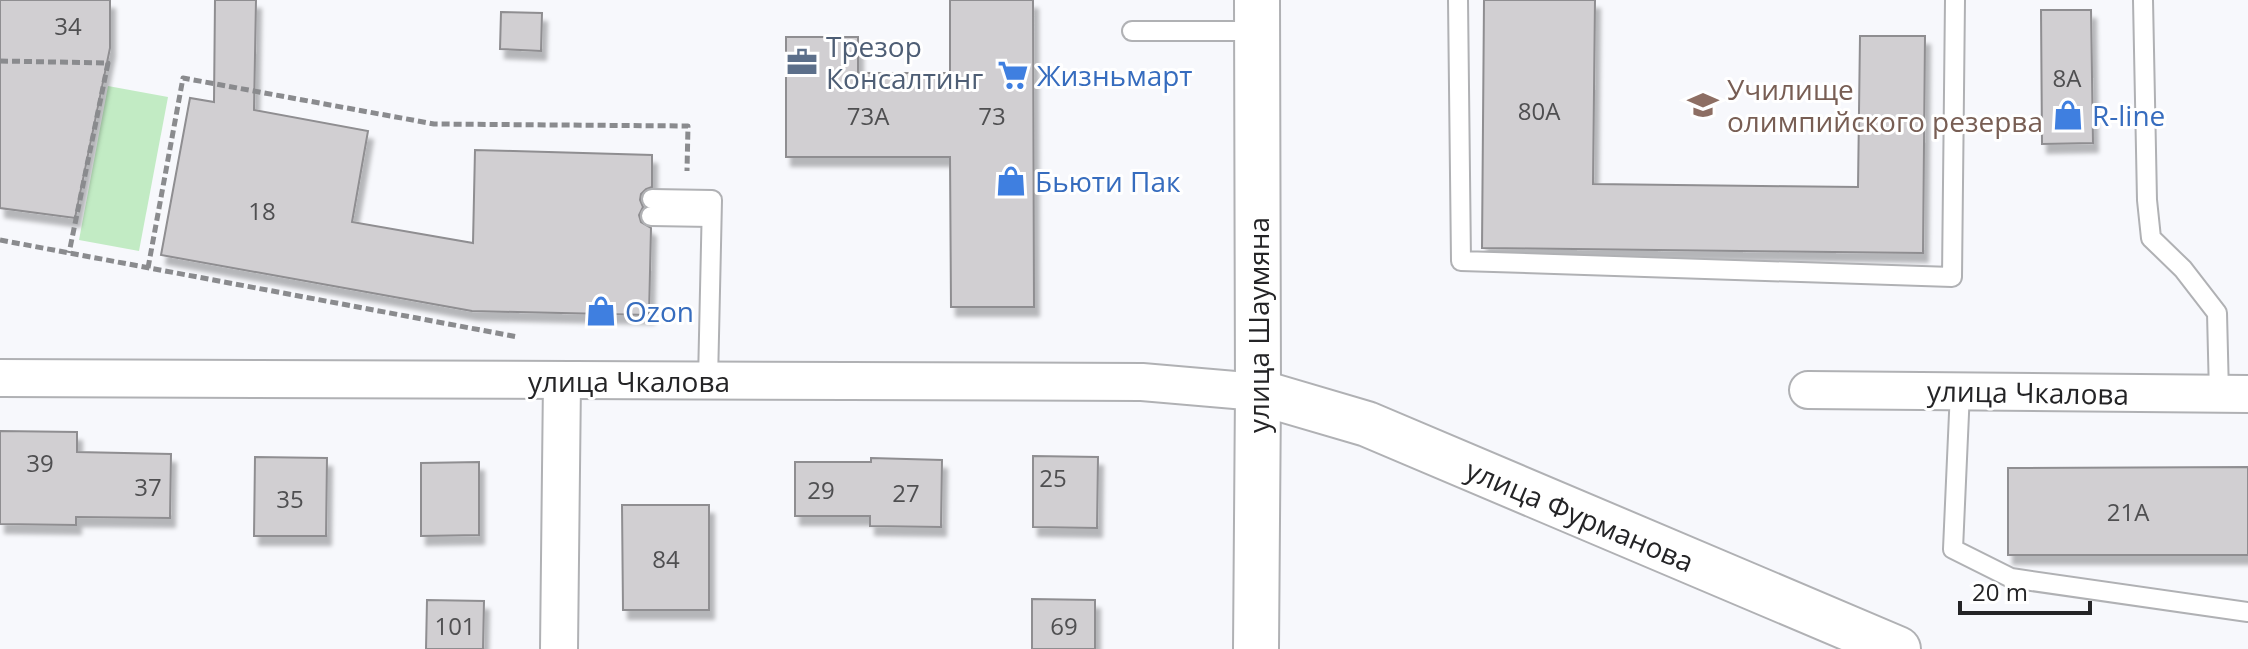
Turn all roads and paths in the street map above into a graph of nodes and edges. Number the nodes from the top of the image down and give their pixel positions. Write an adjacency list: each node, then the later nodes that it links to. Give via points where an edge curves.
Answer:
1 (1458, 0): 2 (lane, via 1461,261 1952,277)
2 (1955, 0)
3 (2143, 0): 19 (lane, via 2151,238 2217,313)
4 (1257, 15): 5 (lane); 18 (street, улица Шаумяна)
5 (1132, 31)
6 (0, 61): 10 (path, via 108,63)
7 (686, 200): 8 (lane, via 712,200); 8 (lane, via 651,207); 11 (path, via 688,126 434,124 183,78)
8 (711, 217): 15 (lane)
9 (0, 240): 10 (path)
10 (69, 253): 11 (path)
11 (148, 268): 12 (path)
12 (524, 338)
13 (0, 378): 14 (street, улица Чкалова)
14 (562, 381): 15 (street, улица Чкалова); 21 (street)
15 (708, 381): 18 (street, улица Чкалова, via 1142,382)
16 (1808, 390): 17 (street, улица Чкалова)
17 (1960, 391): 19 (street, улица Чкалова); 20 (lane, via 1953,549 2011,578)
18 (1258, 392): 22 (street, улица Шаумяна); 23 (street, улица Фурманова, via 1367,424)
19 (2233, 394)
20 (2248, 612)
21 (559, 649)
22 (1256, 649)
23 (1898, 649)

